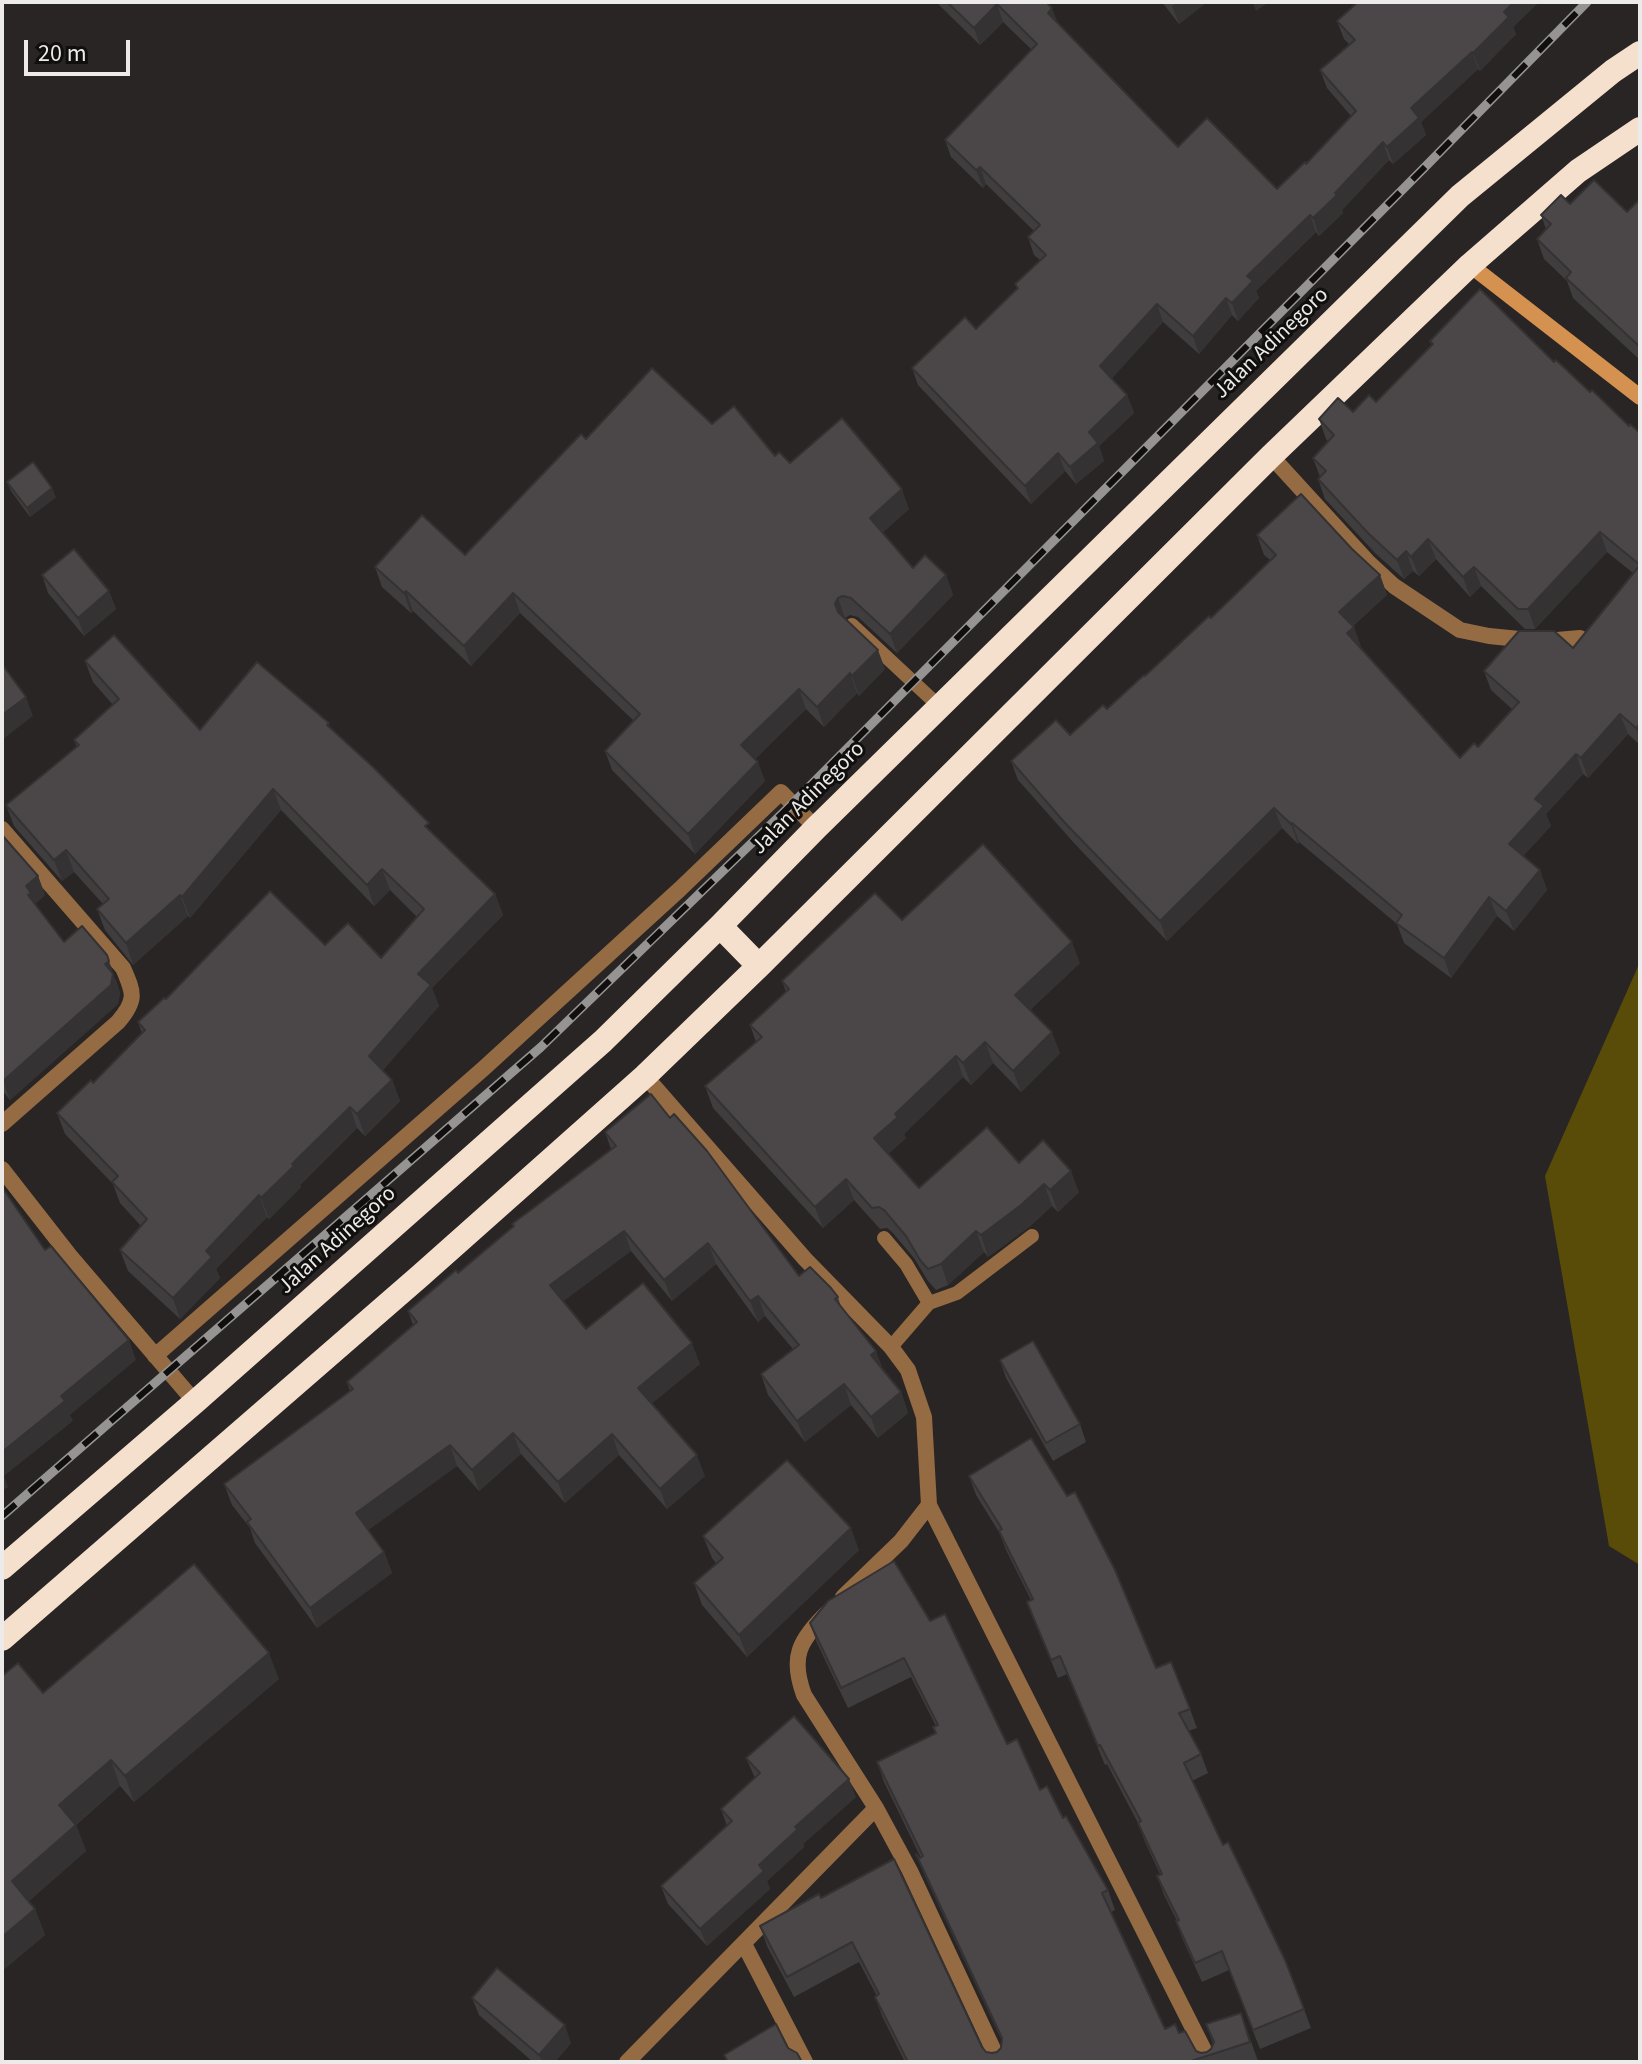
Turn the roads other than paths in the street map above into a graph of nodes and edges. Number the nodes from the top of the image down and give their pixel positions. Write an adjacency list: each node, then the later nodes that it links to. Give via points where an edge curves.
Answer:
1 (1640, 53): 8 (highway, Jalan Adinegoro, via 1460,196)
2 (1640, 129): 3 (highway, via 1578,171)
3 (1470, 265): 4 (street); 5 (highway)
4 (1640, 397)
5 (1271, 456): 7 (street, via 1394,586 1460,630 1529,640); 12 (highway)
6 (852, 625): 8 (lane)
7 (1580, 638)
8 (940, 707): 9 (highway, Jalan Adinegoro)
9 (816, 828): 11 (highway, Jalan Adinegoro); 20 (street, via 781,792 483,1069)
10 (2, 829): 14 (street, via 123,968 133,995 118,1022)
11 (720, 926): 12 (highway); 21 (highway, Jalan Adinegoro, via 603,1041)
12 (759, 966): 13 (highway)
13 (645, 1076): 19 (street, via 805,1259); 24 (highway)
14 (2, 1124)
15 (2, 1169): 20 (street)
16 (1032, 1236): 18 (lane, via 957,1293)
17 (884, 1238): 18 (lane)
18 (929, 1303): 19 (lane)
19 (891, 1347): 22 (street, via 908,1370 924,1417)
20 (155, 1356): 21 (street)
21 (195, 1402): 23 (highway, Jalan Adinegoro)
22 (929, 1505): 25 (street, via 901,1541 817,1623 796,1663 804,1695); 30 (street)
23 (2, 1568)
24 (2, 1639)
25 (876, 1808): 26 (street); 29 (street)
26 (744, 1944): 27 (street); 28 (street)
27 (627, 2062)
28 (805, 2062)
29 (999, 2062)
30 (1210, 2062)

